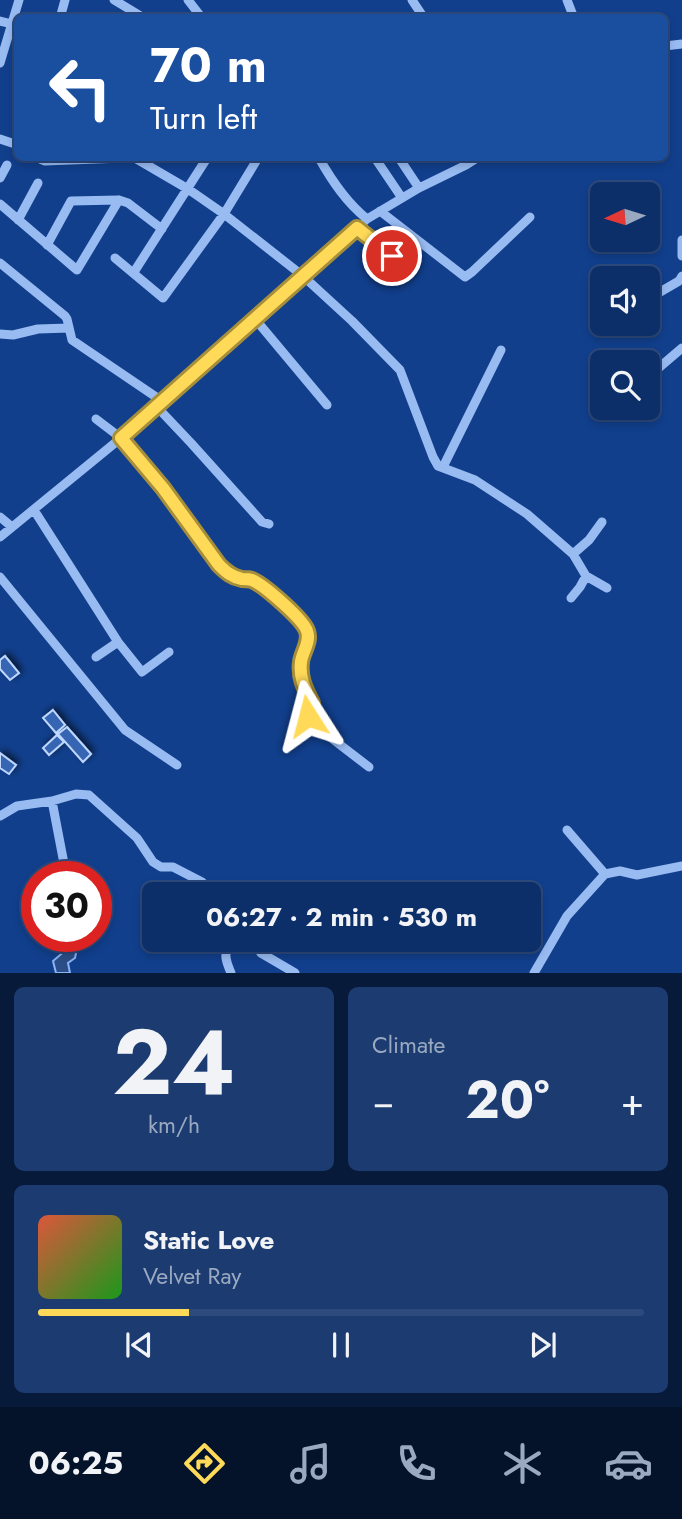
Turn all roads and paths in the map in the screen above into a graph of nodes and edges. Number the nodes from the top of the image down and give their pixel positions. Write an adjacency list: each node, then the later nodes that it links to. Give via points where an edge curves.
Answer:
1 (114, 0): 3 (street)
2 (188, 0): 4 (street)
3 (137, 14)
4 (199, 14)
5 (14, 17): 7 (street)
6 (0, 21): 7 (street)
7 (12, 24): 8 (street)
8 (1, 59)
9 (43, 161): 10 (street)
10 (64, 161)
11 (140, 161): 20 (street)
12 (157, 161): 20 (street)
13 (205, 161): 24 (street)
14 (256, 161): 29 (street)
15 (321, 161): 31 (street, via 341,193)
16 (377, 161): 25 (street)
17 (404, 161): 23 (street)
18 (472, 161): 23 (street)
19 (6, 165): 21 (street)
20 (152, 168): 24 (street)
21 (0, 178)
22 (38, 183): 32 (street)
23 (419, 188): 25 (street)
24 (188, 189): 29 (street); 34 (street)
25 (402, 198): 28 (street)
26 (119, 200): 34 (street); 36 (street, via 71,201); 36 (street, via 77,270)
27 (0, 204): 32 (street)
28 (380, 211): 30 (street, via 465,277); 31 (street)
29 (224, 214): 41 (street, via 163,298); 42 (street)
30 (530, 217)
31 (367, 219): 33 (street)
32 (18, 220): 36 (street)
33 (357, 228): 37 (street); 42 (street)
34 (162, 229): 41 (street)
35 (682, 240): 38 (street)
36 (47, 245)
37 (392, 256)
38 (682, 256)
39 (115, 258): 41 (street)
40 (0, 263): 46 (street, via 65,316)
41 (134, 272)
42 (303, 276): 45 (street); 55 (street, via 399,368 433,457)
43 (682, 276): 44 (street)
44 (660, 292)
45 (255, 319): 51 (street); 52 (street)
46 (69, 328): 47 (street); 51 (street, via 72,340)
47 (0, 334)
48 (682, 348): 50 (street)
49 (500, 350): 55 (street)
50 (660, 367)
51 (159, 404): 54 (street); 59 (street, via 262,522)
52 (327, 405)
53 (96, 419): 54 (street)
54 (121, 438): 56 (street); 71 (street, via 219,565 229,575 266,589 295,614 307,631 301,680 312,703 308,716)
55 (443, 467): 62 (street, via 475,480 527,514)
56 (34, 510): 60 (street); 67 (street)
57 (0, 517): 60 (street)
58 (602, 522): 62 (street)
59 (269, 524)
60 (12, 527): 61 (street)
61 (0, 537)
62 (573, 554): 64 (street)
63 (0, 576): 70 (street, via 125,730)
64 (586, 576): 65 (street); 66 (street)
65 (607, 588)
66 (571, 598)
67 (118, 642): 68 (street, via 142,672); 69 (street)
68 (169, 652)
69 (96, 657)
70 (177, 765)
71 (369, 767)
72 (52, 801): 73 (street, via 17,806); 75 (street); 78 (street, via 89,795 137,838 153,862)
73 (0, 816)
74 (567, 830): 77 (street)
75 (64, 861)
76 (682, 866): 77 (street, via 637,875)
77 (605, 874): 83 (street, via 566,916)
78 (202, 882)
79 (226, 952): 81 (street)
80 (260, 952): 82 (street)
81 (231, 973)
82 (296, 973)
83 (534, 973)

